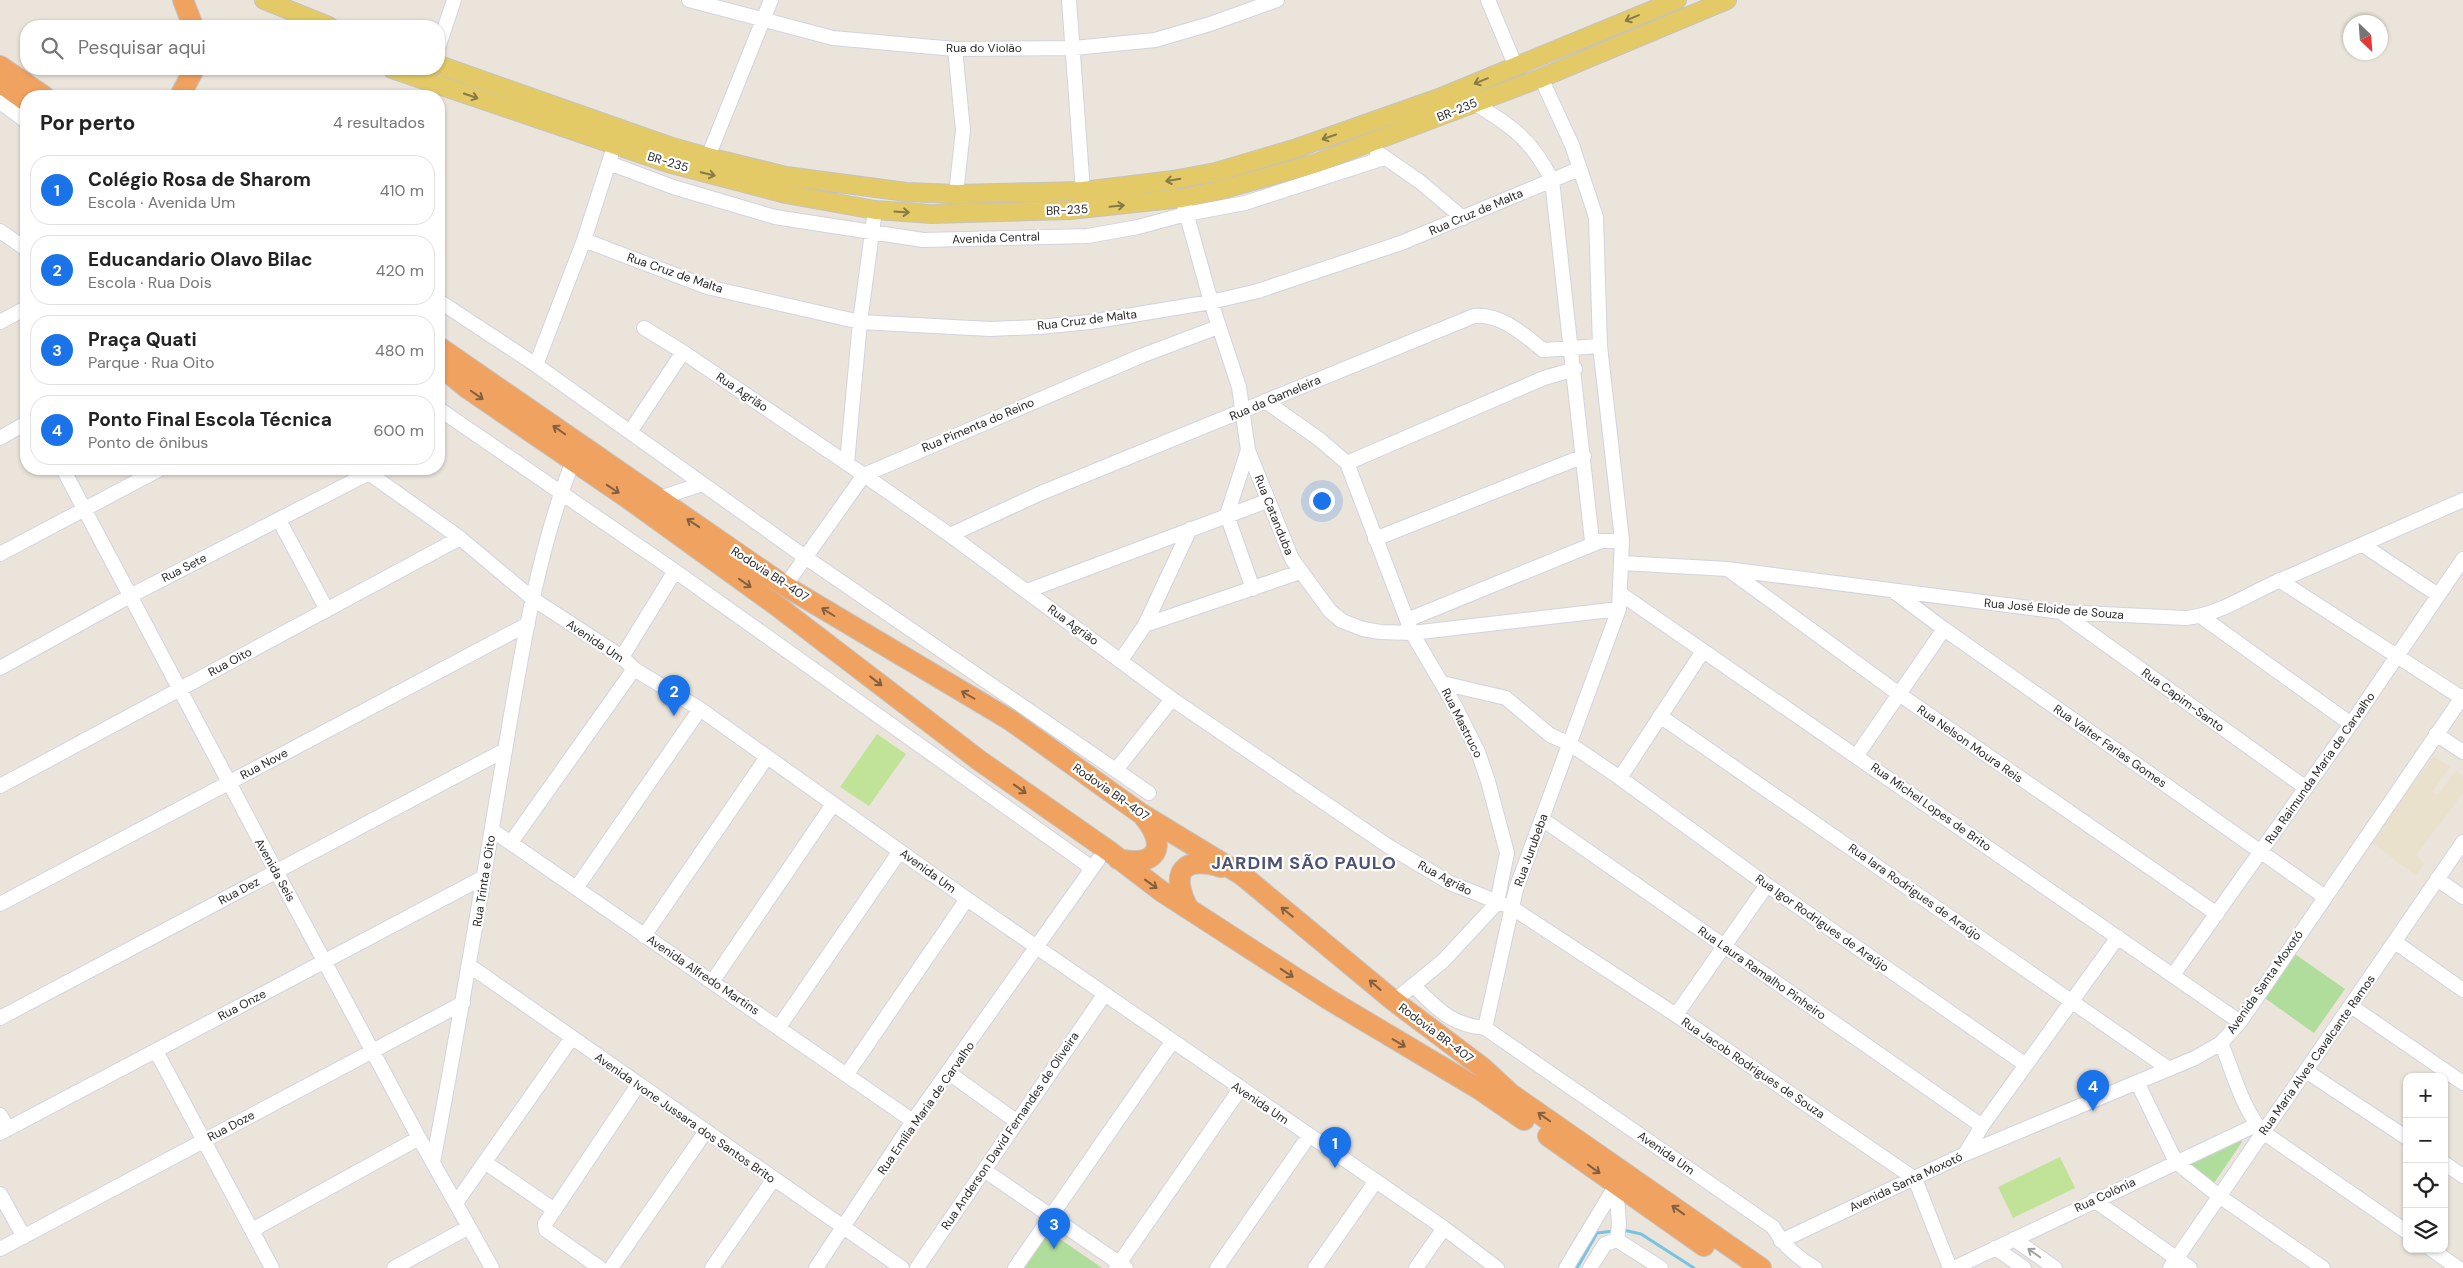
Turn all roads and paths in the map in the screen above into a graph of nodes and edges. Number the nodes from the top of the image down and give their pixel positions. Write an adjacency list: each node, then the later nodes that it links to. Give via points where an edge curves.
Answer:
1 (182, 0): 12 (highway)
2 (264, 0): 13 (main road)
3 (454, 0): 15 (street)
4 (689, 0): 14 (street, Rua do Violão)
5 (771, 0): 14 (street)
6 (1069, 0): 16 (street)
7 (1277, 0): 16 (street, Rua do Violão, via 1170,37)
8 (1488, 0): 20 (street)
9 (1677, 0): 11 (main road, BR-235 / BR-235)
10 (1727, 0): 23 (main road, BR-235 / BR-235)
11 (1656, 4): 20 (main road, BR-235 / BR-235, one-way to 20)
12 (190, 20)
13 (314, 20)
14 (764, 22): 17 (street, Rua do Violão, via 833,38); 33 (street)
15 (445, 27)
16 (1074, 48): 17 (street, Rua do Violão); 40 (street)
17 (955, 49): 41 (street, via 963,130)
18 (0, 66): 25 (highway)
19 (445, 67): 33 (main road, BR-235 / BR-235)
20 (1516, 67): 37 (main road, BR-235 / BR-235, one-way to 37, via 1374,122)
21 (191, 75): 26 (highway)
22 (410, 75): 32 (main road, BR-235 / BR-235, one-way to 32)
23 (1542, 78): 29 (main road, BR-235 / BR-235); 36 (street, via 1572,145)
24 (0, 82): 27 (highway)
25 (35, 90)
26 (183, 90)
27 (20, 97)
28 (0, 102): 30 (street)
29 (1474, 103): 31 (main road, BR-235 / BR-235); 38 (street, via 1520,133)
30 (20, 117)
31 (1368, 144): 34 (street); 39 (main road, BR-235 / BR-235, via 1307,166)
32 (615, 145): 35 (street); 43 (main road, BR-235 / BR-235, one-way to 43, via 668,163 786,194)
33 (708, 157): 41 (main road, BR-235 / BR-235, via 828,183)
34 (1384, 158): 42 (street, Avenida Central, via 1245,203); 44 (street, via 1419,181)
35 (609, 163): 46 (street, Avenida Central, via 673,187 776,217); 47 (street)
36 (1579, 169): 38 (street, Rua Cruz de Malta); 56 (street, via 1596,217)
37 (1216, 172): 39 (main road); 40 (main road, BR-235 / BR-235, one-way to 40)
38 (1552, 180): 44 (street, Rua Cruz de Malta); 57 (street)
39 (1221, 190): 42 (main road, BR-235 / BR-235)
40 (1084, 191): 41 (main road, BR-235 / BR-235)
41 (956, 194)
42 (1184, 206): 43 (main road, BR-235 / BR-235, one-way to 42, via 988,214); 46 (street, Avenida Central, via 1138,227 1088,236 924,240); 49 (street, Rua Catanduba)
43 (874, 210): 46 (street)
44 (1463, 218): 49 (street, Rua Cruz de Malta, via 1325,269)
45 (0, 231): 48 (street)
46 (872, 233): 53 (street)
47 (584, 240): 53 (street, Rua Cruz de Malta, via 708,287); 60 (street)
48 (20, 245)
49 (1211, 302): 53 (street, Rua Cruz de Malta, via 1039,327 990,329); 54 (street, Rua Catanduba)
50 (445, 305): 60 (street)
51 (20, 311): 52 (street)
52 (0, 322)
53 (860, 322): 72 (street)
54 (1218, 327): 64 (street, Rua Catanduba, via 1239,387); 78 (street, Rua Pimenta do Reino, via 1141,356)
55 (644, 328): 59 (street, Rua Agrião)
56 (1600, 346): 57 (street, Rua da Gameleira); 92 (street, Rua Jurubeba)
57 (1572, 348): 62 (street); 63 (street, Rua da Gameleira, via 1543,350 1506,323 1488,315 1474,316)
58 (445, 351): 81 (highway, Rodovia BR-407, one-way to 58)
59 (683, 352): 67 (street); 72 (street, Rua Agrião)
60 (536, 364): 67 (street)
61 (445, 370): 71 (highway, Rodovia BR-407, one-way to 71)
62 (1575, 370): 70 (street); 73 (street, via 1544,378)
63 (1265, 402): 64 (street, Rua da Gameleira); 73 (street, via 1319,439)
64 (1244, 412): 69 (street, Rua Catanduba); 88 (street, Rua da Gameleira, via 1041,493)
65 (445, 413): 80 (street)
66 (20, 426): 68 (street)
67 (630, 432): 79 (street)
68 (0, 438)
69 (1248, 450): 82 (street, Rua Catanduba); 85 (street)
70 (1584, 456): 90 (street); 91 (street)
71 (573, 461): 80 (street, Rua Trinta e Oito); 152 (highway, Rodovia BR-407, one-way to 152, via 776,605 980,761)
72 (848, 463): 78 (street, Rua Agrião)
73 (1347, 463): 90 (street)
74 (66, 475): 84 (street, Avenida Seis)
75 (149, 475): 84 (street)
76 (360, 475): 86 (street, Rua Sete)
77 (373, 475): 89 (street, Avenida Um)
78 (864, 475): 88 (street, Rua Agrião); 95 (street)
79 (702, 484): 81 (street); 95 (street)
80 (561, 492): 99 (street); 109 (street, Rua Trinta e Oito)
81 (657, 499): 102 (highway, Rodovia BR-407, one-way to 81)
82 (1267, 500): 85 (street); 100 (street, Rua Catanduba, via 1283,541)
83 (2463, 500): 93 (street, Rua José Eloide de Souza)
84 (84, 509): 94 (street); 108 (street, Avenida Seis)
85 (1227, 515): 87 (street); 103 (street)
86 (279, 520): 108 (street, Rua Sete); 111 (street)
87 (1190, 529): 104 (street); 115 (street)
88 (950, 535): 104 (street, Rua Agrião)
89 (460, 538): 109 (street, Avenida Um); 111 (street, Rua Oito)
90 (1375, 539): 116 (street)
91 (1597, 541): 92 (street); 116 (street)
92 (1622, 541): 97 (street, Rua Jurubeba)
93 (2363, 545): 101 (street, Rua José Eloide de Souza); 107 (street)
94 (0, 554)
95 (806, 556): 102 (street); 138 (street)
96 (2463, 559): 107 (street, Rua Raimunda Maria de Carvalho)
97 (1622, 563): 98 (street, Rua José Eloide de Souza); 106 (street, Rua Jurubeba)
98 (1727, 569): 105 (street, Rua José Eloide de Souza); 126 (street, Rua Nelson Moura Reis)
99 (675, 571): 119 (street); 170 (street, Rua Emília Maria de Carvalho, via 1095,864)
100 (1300, 572): 103 (street); 116 (street, Rua Catanduba, via 1330,611 1342,621 1380,632)
101 (2279, 580): 113 (street, Rua José Eloide de Souza); 120 (street)
102 (786, 586): 145 (highway, Rodovia BR-407, one-way to 102, via 1010,720)
103 (1254, 589): 115 (street)
104 (1027, 592): 121 (street, Rua Agrião)
105 (1896, 592): 112 (street, Rua José Eloide de Souza); 117 (street, Rua Valter Farias Gomes)
106 (1621, 594): 110 (street, Rua Jurubeba); 118 (street, Rua Michel Lopes de Brito)
107 (2438, 595): 120 (street, Rua Raimunda Maria de Carvalho)
108 (130, 596): 122 (street, Rua Sete); 125 (street, Avenida Seis)
109 (533, 599): 114 (street, Rua Trinta e Oito); 119 (street, Avenida Um)
110 (1619, 609): 116 (street, Rua Catanduba); 133 (street, Rua Jurubeba)
111 (327, 610): 125 (street, Rua Oito)
112 (2061, 612): 113 (street, Rua José Eloide de Souza, via 2164,619); 142 (street, Rua Capim-Santo)
113 (2202, 617): 131 (street)
114 (528, 624): 134 (street, Rua Trinta e Oito); 140 (street, Rua Nove)
115 (1145, 625): 121 (street)
116 (1409, 626): 124 (street)
117 (1944, 629): 126 (street); 151 (street, Rua Valter Farias Gomes)
118 (1703, 651): 130 (street); 136 (street, Rua Michel Lopes de Brito)
119 (622, 657): 123 (street, Avenida Um)
120 (2398, 657): 127 (street); 131 (street, Rua Raimunda Maria de Carvalho)
121 (1122, 660): 128 (street, Rua Agrião)
122 (0, 668)
123 (634, 669): 129 (street, Avenida Um); 148 (street)
124 (1442, 683): 133 (street, Rua Mastruco, via 1506,698 1550,735); 163 (street, Rua Mastruco, via 1478,752 1500,823 1507,853)
125 (179, 690): 140 (street, Avenida Seis); 141 (street, Rua Oito)
126 (1899, 694): 136 (street); 165 (street, Rua Nelson Moura Reis)
127 (2462, 697): 132 (street, Avenida Santa Moxotó)
128 (1172, 699): 138 (street); 163 (street, Rua Agrião, via 1388,846 1450,883)
129 (700, 710): 137 (street, Avenida Um); 158 (street)
130 (1660, 716): 139 (street); 178 (street, Rua Iara Rodrigues de Araújo)
131 (2352, 724): 142 (street, Rua Raimunda Maria de Carvalho)
132 (2436, 734): 135 (street); 159 (street, Avenida Santa Moxotó)
133 (1570, 744): 139 (street, Rua Mastruco); 146 (street, Rua Jurubeba)
134 (505, 750): 147 (street, Rua Trinta e Oito); 153 (street, Rua Dez)
135 (2463, 752)
136 (1857, 755): 167 (street, Rua Michel Lopes de Brito)
137 (767, 757): 144 (street, Avenida Um); 166 (street)
138 (1116, 770): 143 (street)
139 (1620, 778): 157 (street, Rua Igor Rodrigues de Araújo)
140 (228, 783): 153 (street, Avenida Seis); 162 (street, Rua Nove)
141 (0, 786)
142 (2306, 788): 151 (street, Rua Raimunda Maria de Carvalho)
143 (1149, 794)
144 (833, 804): 150 (street, Avenida Um); 174 (street)
145 (1140, 813): 152 (highway, via 1152,827 1158,845 1154,855 1140,862); 154 (highway, Rodovia BR-407)
146 (1542, 819): 163 (street, Rua Jurubeba); 169 (street, Rua Laura Ramalho Pinheiro)
147 (492, 830): 148 (street, Avenida Alfredo Martins); 155 (street, Rua Trinta e Oito)
148 (512, 841): 158 (street, Avenida Alfredo Martins)
149 (2463, 842): 156 (street, Rua Maria Alves Cavalcante Ramos)
150 (900, 850): 161 (street, Avenida Um); 185 (street)
151 (2260, 851): 159 (street, Rua Valter Farias Gomes); 165 (street, Rua Raimunda Maria de Carvalho)
152 (1118, 859): 164 (highway, Rodovia BR-407, one-way to 164)
153 (276, 871): 171 (street, Avenida Seis); 183 (street, Rua Dez)
154 (1242, 875): 164 (highway, via 1208,863 1187,867 1179,879 1180,893); 179 (highway, Rodovia BR-407, one-way to 154)
155 (484, 877): 171 (street, Rua Onze); 172 (street, Rua Trinta e Oito)
156 (2437, 879): 160 (street); 168 (street, Rua Maria Alves Cavalcante Ramos)
157 (1767, 885): 169 (street); 192 (street, Rua Igor Rodrigues de Araújo)
158 (577, 887): 166 (street, Avenida Alfredo Martins)
159 (2325, 896): 184 (street, Avenida Santa Moxotó)
160 (2463, 897)
161 (967, 899): 170 (street, Avenida Um); 196 (street)
162 (0, 904)
163 (1504, 905): 175 (street); 182 (street, Rua Jacob Rodrigues de Souza); 186 (street, Rua Jurubeba, via 1507,935)
164 (1188, 908): 222 (highway, Rodovia BR-407, one-way to 222, via 1335,1004 1479,1089)
165 (2217, 914): 173 (street, Rua Raimunda Maria de Carvalho)
166 (644, 936): 174 (street, Avenida Alfredo Martins)
167 (2118, 937): 173 (street, Rua Michel Lopes de Brito); 178 (street)
168 (2395, 942): 176 (street); 181 (street, Rua Maria Alves Cavalcante Ramos)
169 (1723, 947): 182 (street); 204 (street, Rua Laura Ramalho Pinheiro)
170 (1037, 948): 177 (street, Avenida Um); 195 (street, Rua Emília Maria de Carvalho)
171 (325, 960): 190 (street, Rua Onze); 191 (street, Avenida Seis)
172 (470, 966): 180 (street, Rua Trinta e Oito); 187 (street, Avenida Ivone Jussara dos Santos Brito)
173 (2173, 975): 184 (street, Rua Michel Lopes de Brito)
174 (712, 982): 185 (street, Avenida Alfredo Martins)
175 (1413, 985): 179 (street); 186 (street, via 1446,1017 1467,1026)
176 (2463, 990)
177 (1104, 995): 188 (street, Avenida Um); 203 (street, Rua Anderson David Fernandes de Oliveira)
178 (2073, 1000): 192 (street); 193 (street, Rua Iara Rodrigues de Araújo)
179 (1394, 1001): 263 (highway, Rodovia BR-407, one-way to 179, via 1511,1094 1483,1068)
180 (463, 1003): 191 (street, Rua Doze); 213 (street, Rua Trinta e Oito)
181 (2352, 1006): 194 (street, Rua Maria Alves Cavalcante Ramos); 198 (street)
182 (1676, 1015): 219 (street, Rua Jacob Rodrigues de Souza)
183 (0, 1018)
184 (2240, 1022): 189 (street, Avenida Santa Moxotó)
185 (780, 1027): 196 (street, Avenida Alfredo Martins)
186 (1485, 1028): 236 (street, Avenida Um, via 1772,1227)
187 (571, 1039): 199 (street, Avenida Ivone Jussara dos Santos Brito); 215 (street)
188 (1172, 1042): 200 (street, Avenida Um); 228 (street)
189 (2221, 1043): 193 (street, Avenida Santa Moxotó); 205 (street)
190 (156, 1051): 206 (street, Rua Onze); 211 (street)
191 (374, 1051): 210 (street, Avenida Seis); 211 (street, Rua Doze)
192 (2026, 1065): 204 (street)
193 (2169, 1069): 197 (street, Avenida Santa Moxotó)
194 (2306, 1071): 205 (street, Rua Maria Alves Cavalcante Ramos); 208 (street)
195 (949, 1073): 202 (street, Rua Emília Maria de Carvalho); 203 (street)
196 (847, 1074): 202 (street, Avenida Alfredo Martins)
197 (2137, 1082): 212 (street, Avenida Santa Moxotó); 214 (street)
198 (2463, 1083)
199 (638, 1085): 207 (street, Avenida Ivone Jussara dos Santos Brito); 227 (street)
200 (1240, 1089): 209 (street, Avenida Um); 243 (street)
201 (0, 1114): 206 (street)
202 (913, 1121): 231 (street, Rua Emília Maria de Carvalho)
203 (1016, 1121): 217 (street, Rua Anderson David Fernandes de Oliveira)
204 (1982, 1126): 212 (street)
205 (2260, 1129): 214 (street, Rua Colônia); 224 (street, Rua Maria Alves Cavalcante Ramos); 232 (street)
206 (4, 1131)
207 (706, 1131): 220 (street, Avenida Ivone Jussara dos Santos Brito); 249 (street)
208 (2403, 1135)
209 (1310, 1136): 221 (street, Avenida Um); 255 (street)
210 (419, 1138): 213 (street, Avenida Seis); 233 (street)
211 (202, 1141): 233 (street); 234 (street, Rua Doze)
212 (1965, 1154): 219 (street, Avenida Santa Moxotó)
213 (433, 1162): 226 (street, Avenida Seis)
214 (2176, 1162): 224 (street); 225 (street, Rua Colônia)
215 (486, 1163): 226 (street); 227 (street)
216 (2448, 1166): 218 (street)
217 (984, 1170): 228 (street); 253 (street, Rua Anderson David Fernandes de Oliveira)
218 (2463, 1176)
219 (1915, 1179): 236 (street, Avenida Santa Moxotó); 265 (street)
220 (773, 1180): 231 (street, Avenida Ivone Jussara dos Santos Brito); 250 (street)
221 (1376, 1181): 230 (street, Avenida Um); 256 (street)
222 (1616, 1185): 237 (street, via 1619,1224); 259 (street); 262 (highway, Rodovia BR-407)
223 (0, 1194): 234 (street)
224 (2219, 1196): 242 (street, Rua Maria Alves Cavalcante Ramos); 270 (street)
225 (2094, 1200): 235 (street, Rua Colônia); 242 (street)
226 (456, 1203): 229 (street, Avenida Seis)
227 (553, 1209): 248 (street, via 544,1226 548,1232)
228 (1051, 1217): 243 (street); 254 (street)
229 (469, 1227): 238 (street, Avenida Seis); 245 (street)
230 (1444, 1228): 257 (street); 258 (street, Avenida Um)
231 (844, 1229): 251 (street, Rua Emília Maria de Carvalho); 252 (street, Avenida Ivone Jussara dos Santos Brito)
232 (2403, 1229)
233 (252, 1230): 244 (street)
234 (24, 1237): 240 (street, Rua Doze)
235 (2014, 1239): 239 (street, Rua Colônia); 268 (street, one-way to 235)
236 (1781, 1241): 264 (street, Avenida Um)
237 (1611, 1242): 260 (street); 261 (street)
238 (482, 1248): 246 (street, Avenida Seis); 247 (street)
239 (1995, 1248): 266 (street, Rua Colônia); 267 (street)
240 (0, 1249)
241 (2437, 1253): 271 (street)
242 (2173, 1263): 269 (street)
243 (1121, 1267)
244 (272, 1268)
245 (394, 1268)
246 (492, 1268)
247 (502, 1268)
248 (600, 1268)
249 (611, 1268)
250 (712, 1268)
251 (816, 1268)
252 (902, 1268)
253 (917, 1268)
254 (1015, 1268)
255 (1217, 1268)
256 (1316, 1268)
257 (1416, 1268)
258 (1497, 1268)
259 (1566, 1268)
260 (1590, 1268)
261 (1661, 1268)
262 (1737, 1268)
263 (1761, 1268)
264 (1815, 1268)
265 (1950, 1268)
266 (1954, 1268)
267 (2024, 1268)
268 (2055, 1268)
269 (2190, 1268)
270 (2323, 1268)
271 (2458, 1268)

